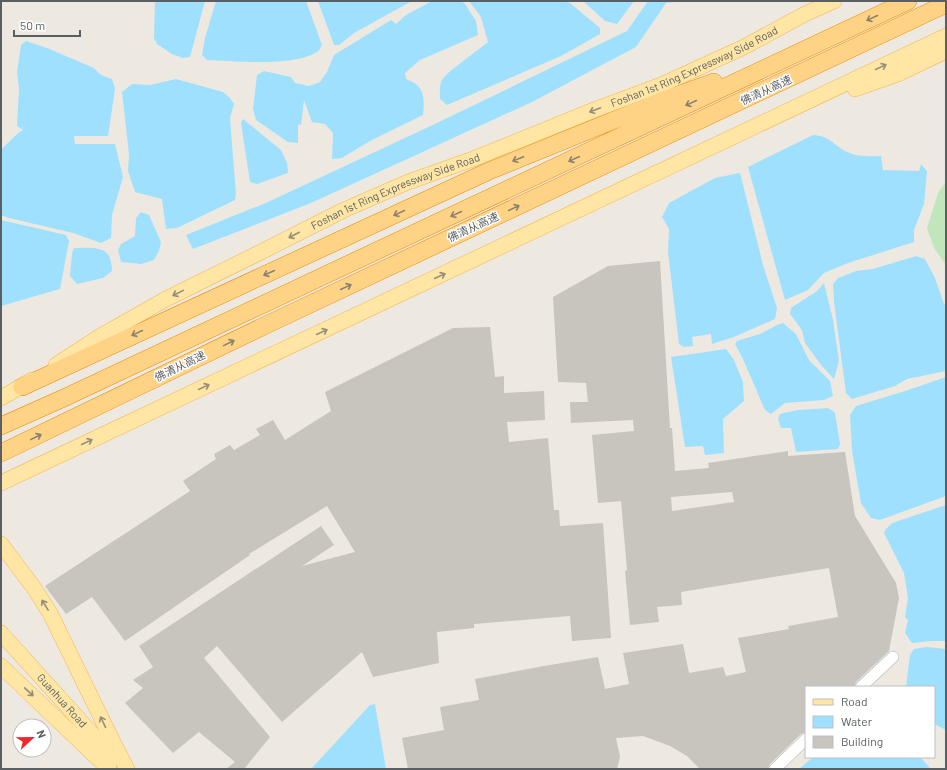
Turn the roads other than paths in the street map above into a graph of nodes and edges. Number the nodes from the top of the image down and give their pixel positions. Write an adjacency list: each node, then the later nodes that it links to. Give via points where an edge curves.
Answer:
1 (826, 1): 5 (main road, Foshan 1st Ring Expressway Side Road)
2 (834, 1): 5 (main road, Foshan 1st Ring Expressway Side Road)
3 (908, 1): 7 (highway, 佛清从高速, one-way to 7)
4 (946, 4): 13 (highway, 佛清从高速, one-way to 4, via 272,322)
5 (805, 14): 10 (main road, Foshan 1st Ring Expressway Side Road, one-way to 10, via 744,47 661,85 408,182 344,210 166,299 99,337)
6 (946, 36): 9 (main road, one-way to 6)
7 (802, 50): 10 (highway, one-way to 10, via 666,99 488,171); 12 (highway, 佛清从高速, one-way to 12)
8 (946, 51): 9 (main road, via 898,74)
9 (783, 114): 14 (main road, one-way to 9)
10 (22, 387): 11 (main road, Foshan 1st Ring Expressway Side Road)
11 (1, 398)
12 (1, 426)
13 (1, 453)
14 (1, 483)
15 (1, 544): 23 (main road, one-way to 15, via 50,612)
16 (1, 633): 22 (main road, Guanhua Road)
17 (893, 657): 19 (street)
18 (1, 666): 21 (main road, one-way to 21)
19 (862, 686)
20 (805, 741): 24 (street)
21 (109, 769)
22 (123, 769)
23 (127, 769)
24 (775, 769)

